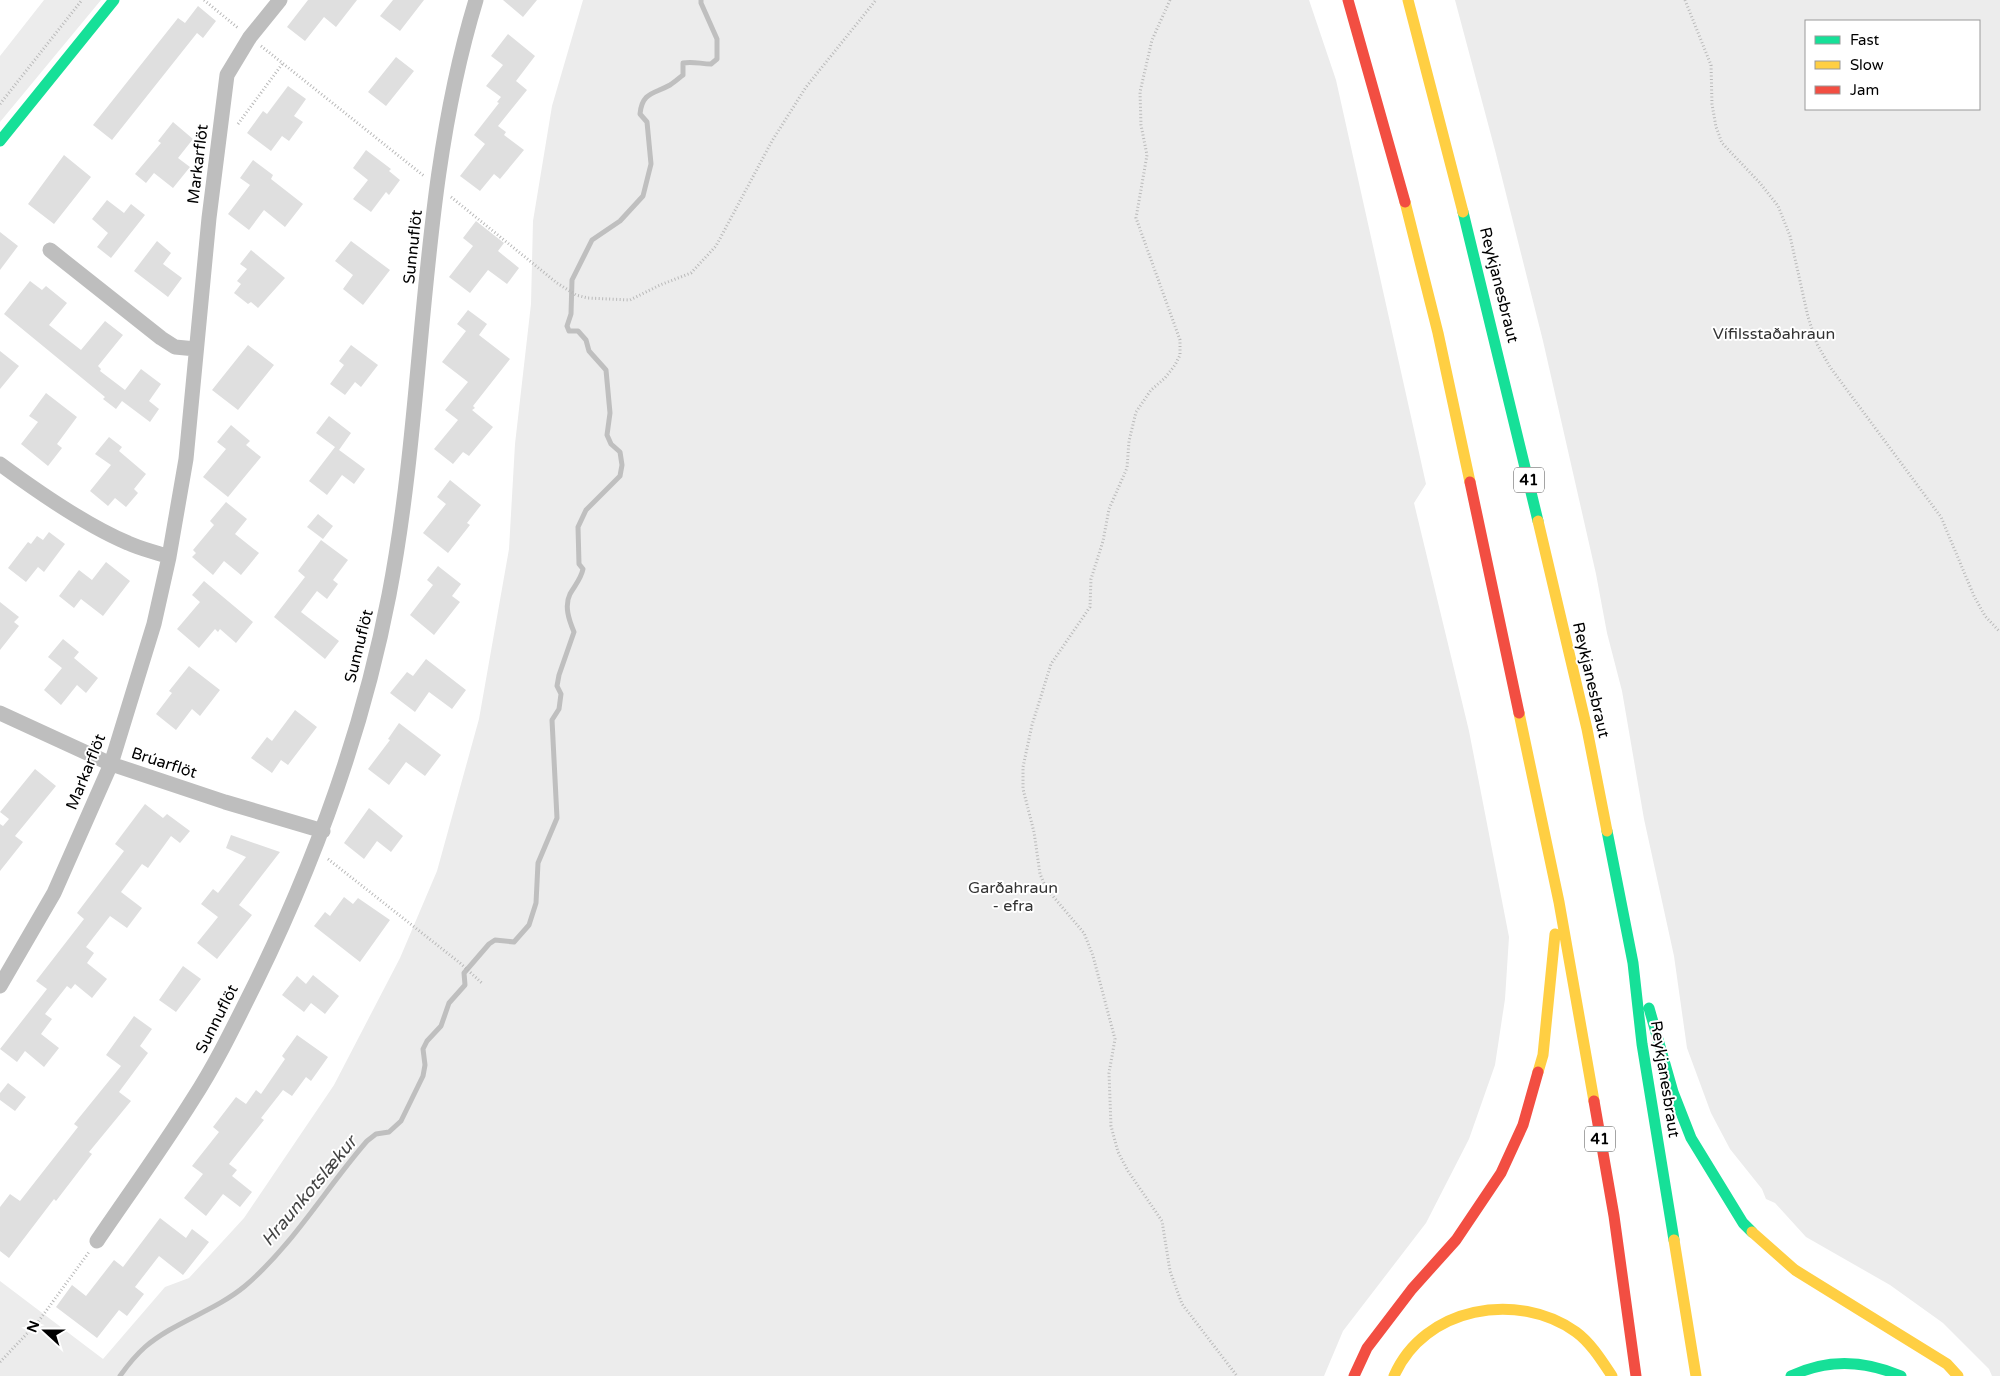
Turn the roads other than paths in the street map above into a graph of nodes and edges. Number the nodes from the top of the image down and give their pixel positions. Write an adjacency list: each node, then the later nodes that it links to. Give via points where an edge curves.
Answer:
1 (114, 0): 6 (main road)
2 (280, 0): 8 (street, Markarflöt, via 250,37 227,75)
3 (476, 0): 13 (street, Sunnuflöt, via 442,149 408,472 389,595 352,745)
4 (1348, 0): 14 (main road, 41, via 1407,207 1438,333)
5 (1408, 0): 15 (main road, Reykjanesbraut / 41, via 1514,416 1587,729)
6 (0, 141)
7 (50, 250): 8 (street, via 161,338 175,347)
8 (196, 349): 10 (street, Markarflöt, via 186,459)
9 (0, 464): 10 (street, via 84,520 128,543)
10 (169, 557): 12 (street, Markarflöt, via 154,624)
11 (0, 713): 12 (street, Brúarflöt)
12 (111, 764): 13 (street, Brúarflöt); 16 (street, Markarflöt, via 54,894)
13 (323, 831): 17 (street, Sunnuflöt, via 279,935 224,1046 194,1098)
14 (1559, 902): 18 (main road, via 1543,1055 1523,1125 1487,1195 1456,1240 1412,1289 1367,1348); 21 (main road, 41, via 1614,1216)
15 (1633, 963): 22 (main road, Reykjanesbraut / 41, via 1642,1044); 25 (main road, via 1691,1138 1743,1223 1796,1270 1948,1364)
16 (0, 986)
17 (97, 1241)
18 (1354, 1376)
19 (1394, 1376): 20 (main road, via 1405,1355 1429,1331 1468,1312 1508,1308 1563,1324 1581,1336)
20 (1612, 1376)
21 (1636, 1376)
22 (1696, 1376)
23 (1791, 1376): 24 (main road, via 1820,1364 1839,1361)
24 (1901, 1376)
25 (1958, 1376)

